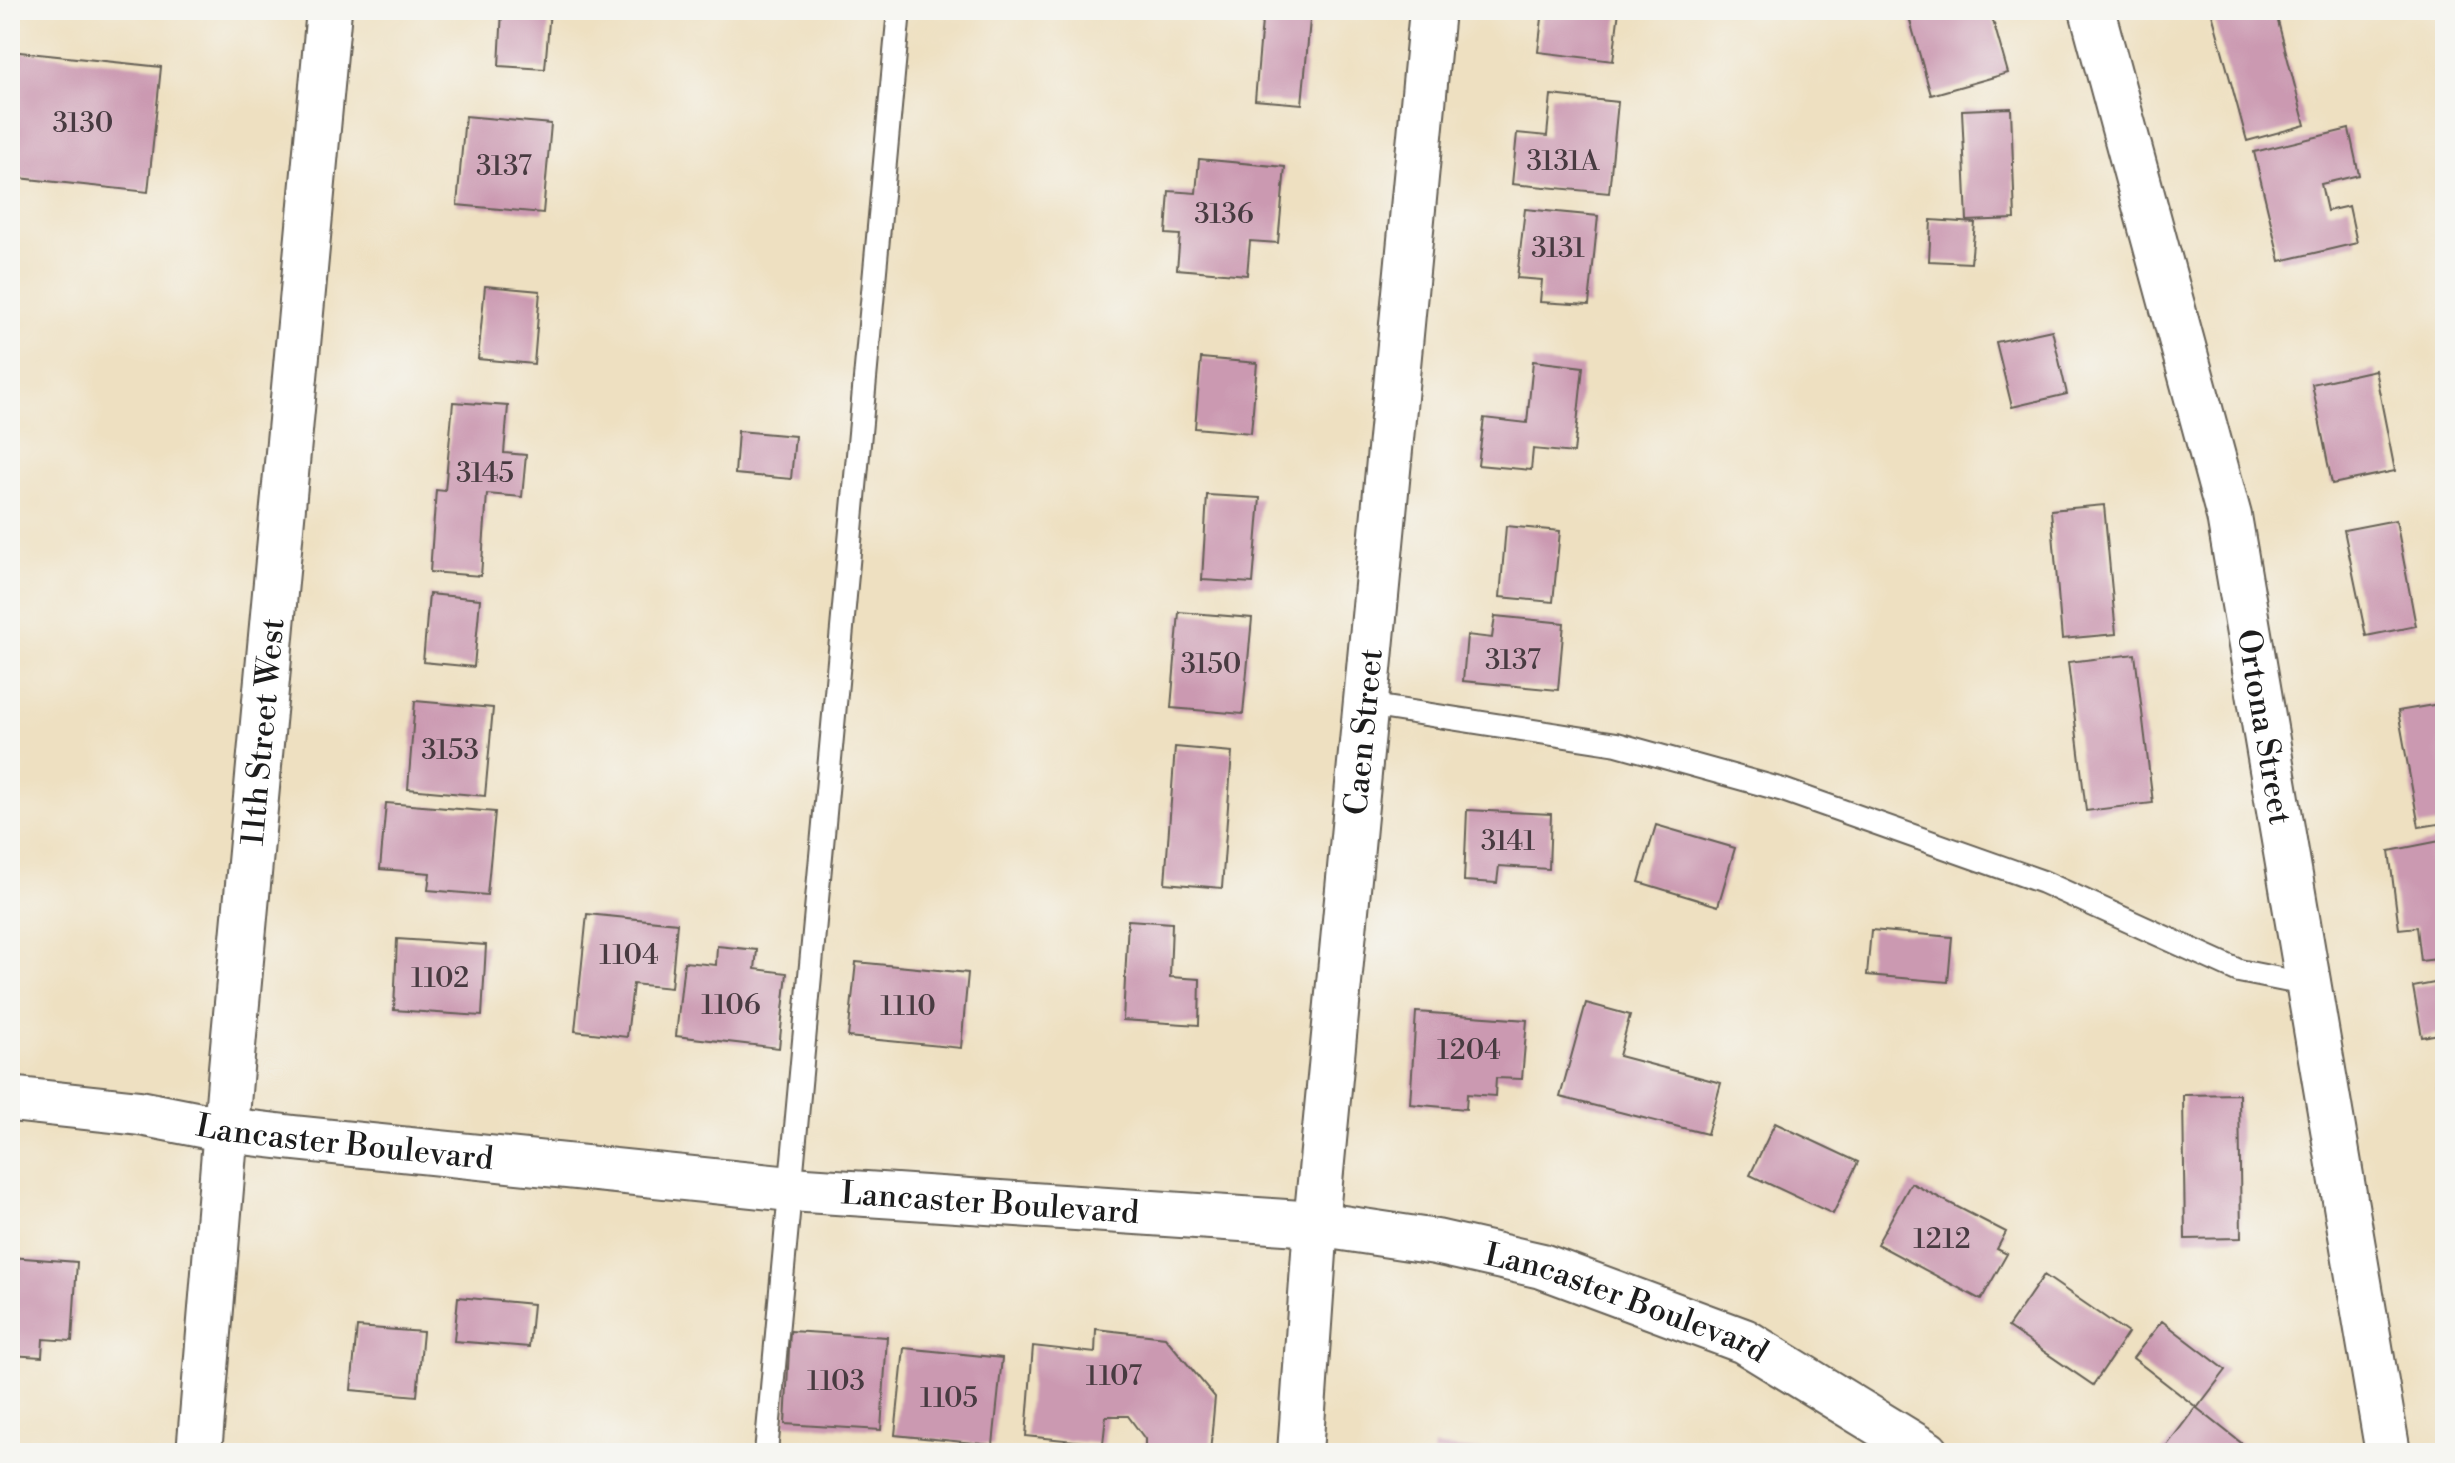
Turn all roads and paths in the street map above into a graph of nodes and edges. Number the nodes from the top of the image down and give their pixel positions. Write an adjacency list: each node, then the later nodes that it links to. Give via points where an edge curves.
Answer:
1 (329, 10): 8 (street, 11th Street West)
2 (899, 10): 9 (lane)
3 (1432, 10): 5 (street, Caen Street)
4 (2092, 10): 6 (street, Ortona Street, via 2229,516)
5 (1367, 705): 6 (lane, via 1617,744 1783,790 2043,882 2239,971); 10 (street, Caen Street)
6 (2310, 985): 15 (street, Ortona Street)
7 (10, 1099): 8 (street, Lancaster Boulevard, via 140,1113)
8 (226, 1130): 9 (street, Lancaster Boulevard); 11 (street, 11th Street West)
9 (791, 1189): 10 (street, Lancaster Boulevard); 12 (lane)
10 (1316, 1224): 13 (street, Caen Street); 14 (street, Lancaster Boulevard, via 1436,1242 1542,1266 1715,1330 1744,1341)
11 (199, 1453)
12 (766, 1453)
13 (1300, 1453)
14 (1927, 1453)
15 (2388, 1453)

